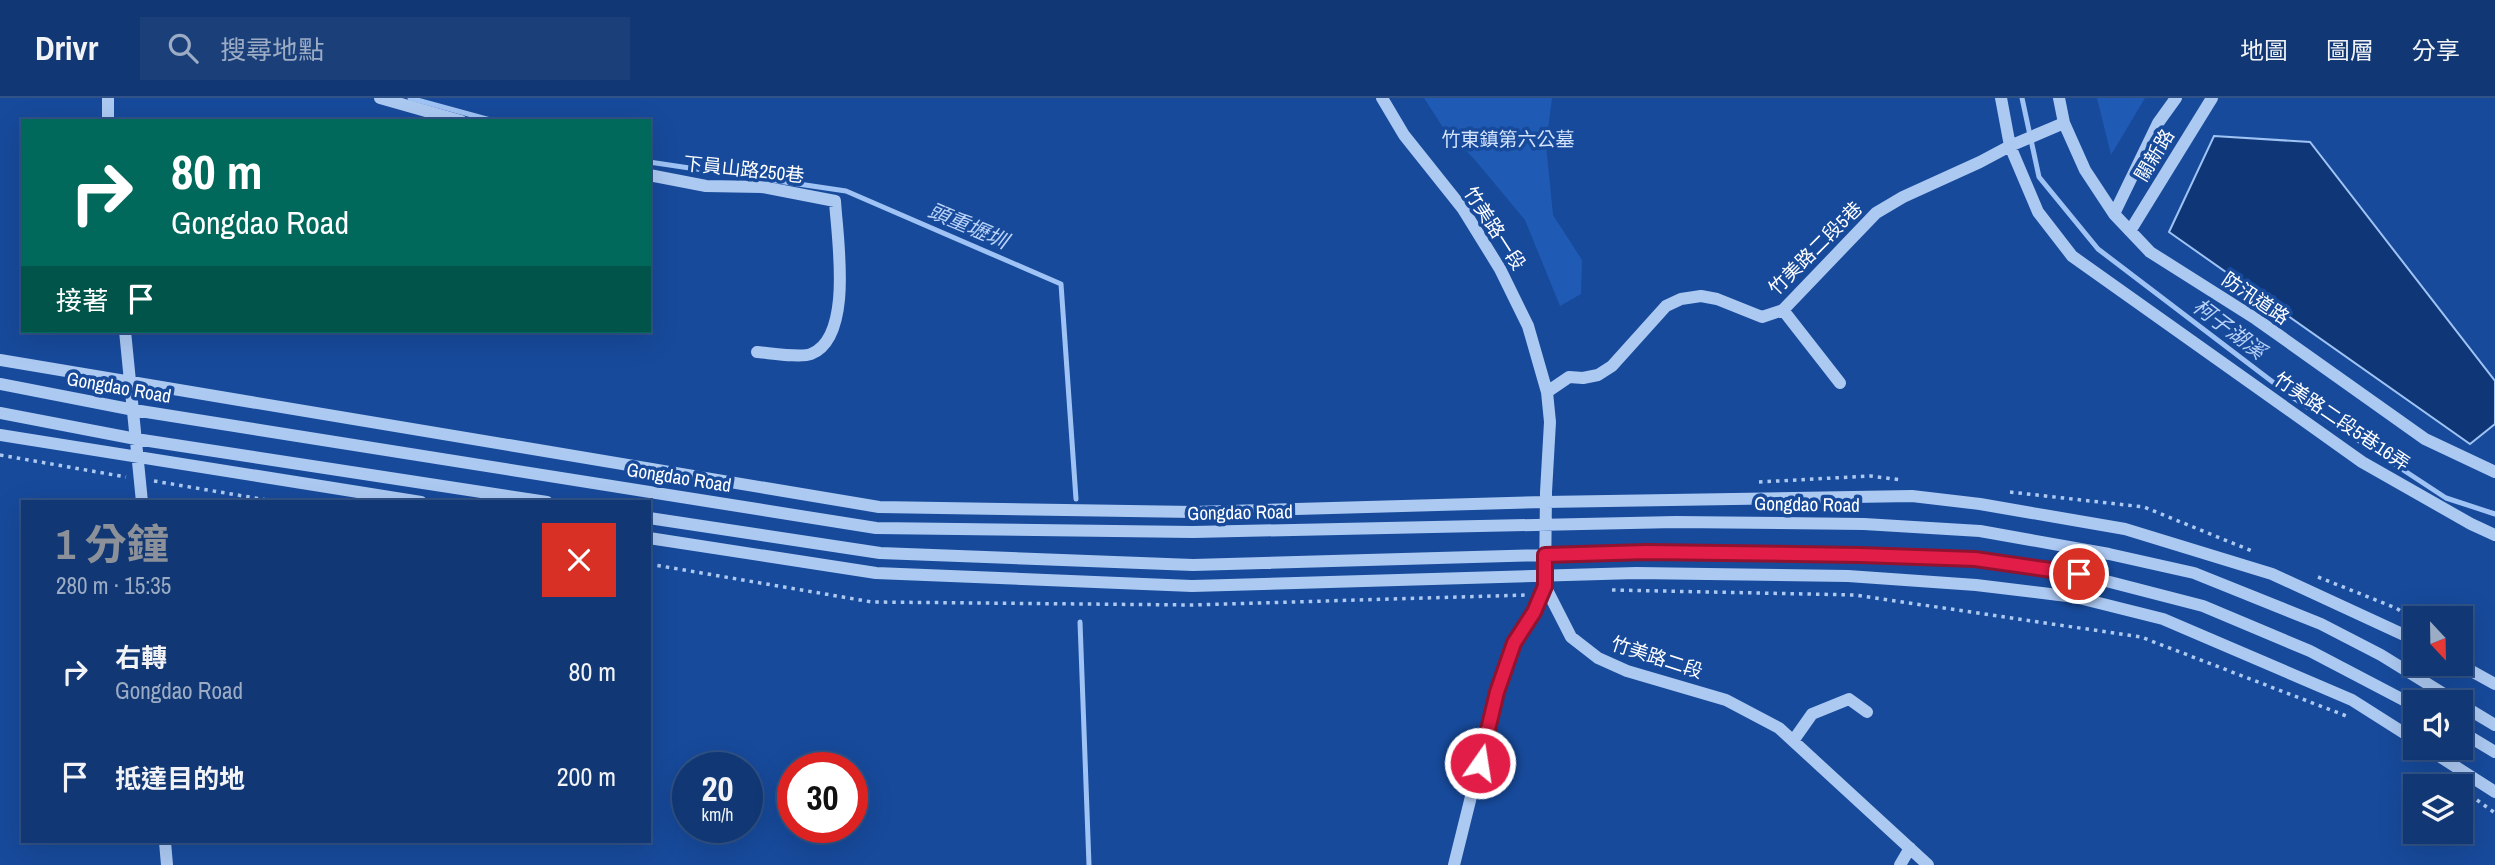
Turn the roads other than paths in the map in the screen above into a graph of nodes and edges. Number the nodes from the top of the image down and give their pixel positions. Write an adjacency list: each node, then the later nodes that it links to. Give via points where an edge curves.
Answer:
1 (108, 98): 8 (street)
2 (380, 98): 9 (street)
3 (1382, 98): 22 (street, 竹美路一段, via 1500,268 1528,326)
4 (2001, 98): 11 (street, 竹美路二段5巷16弄)
5 (2059, 98): 10 (street, 防汛道路)
6 (2176, 98): 13 (street, 關新路, via 2158,123)
7 (2212, 98): 14 (street, 關新路)
8 (108, 119)
9 (454, 119)
10 (2064, 123): 11 (street, 竹美路二段5巷); 13 (street, 防汛道路, via 2085,170)
11 (2010, 146): 15 (street, 竹美路二段5巷, via 1876,213); 35 (street, 竹美路二段5巷16弄, via 2038,212 2072,256 2362,462)
12 (651, 175): 17 (street, 下員山路250巷, via 706,187 762,187 835,201 840,282 834,327 826,345 810,355)
13 (2114, 214): 14 (street, 防汛道路)
14 (2130, 231): 28 (street, 防汛道路, via 2150,252 2256,319 2425,439)
15 (1783, 310): 20 (street); 22 (street, 竹美路二段5巷, via 1762,317 1717,299 1681,299 1666,306 1612,366 1598,375 1569,377)
16 (125, 333): 19 (street)
17 (757, 352)
18 (0, 360): 19 (street, Gongdao Road)
19 (131, 381): 23 (street); 32 (street, Gongdao Road, via 879,507 1194,512)
20 (1840, 383)
21 (0, 384): 23 (street, Gongdao Road)
22 (1547, 392): 32 (street, 竹美路二段, via 1550,422)
23 (134, 410): 26 (street); 34 (street, Gongdao Road, via 876,528 1193,532)
24 (0, 413): 26 (street)
25 (0, 435): 27 (street)
26 (136, 439): 27 (street); 31 (street)
27 (138, 458): 29 (street); 30 (street)
28 (2495, 472)
29 (142, 500)
30 (408, 500)
31 (534, 500)
32 (1545, 502): 34 (street, 竹美路二段); 39 (street, Gongdao Road, via 1912,496 1980,504 2125,529 2272,574)
33 (651, 518): 37 (street, via 880,553 1193,565)
34 (1546, 525): 37 (street, 竹美路二段); 42 (street, Gongdao Road, via 1864,524 1980,531 2109,554 2194,573 2321,624)
35 (2495, 535)
36 (651, 538): 38 (street, via 876,573 1192,586)
37 (1545, 555): 38 (street, 竹美路二段); 43 (street, via 1647,552 1975,559 2079,574 2203,606 2310,651)
38 (1545, 581): 47 (street, via 1636,573 1849,576 2075,597 2163,619 2352,700); 49 (street, 竹美路二段, via 1571,637 1598,658 1726,700 1779,728); 56 (street, via 1534,612 1514,643 1497,692)
39 (2403, 634)
40 (2473, 672): 41 (street)
41 (2495, 684)
42 (2438, 690)
43 (2403, 700)
44 (1867, 712): 49 (street, via 1850,699 1812,714)
45 (2473, 712): 46 (street, Gongdao Road)
46 (2495, 725)
47 (2403, 732)
48 (2473, 739): 50 (street)
49 (1793, 741): 54 (street, 竹美路二段)
50 (2495, 752)
51 (2446, 760): 52 (street)
52 (2495, 792)
53 (165, 843): 55 (street)
54 (1910, 848): 57 (street); 58 (street, 竹美路二段)
55 (167, 865)
56 (1454, 865)
57 (1900, 865)
58 (1928, 865)

